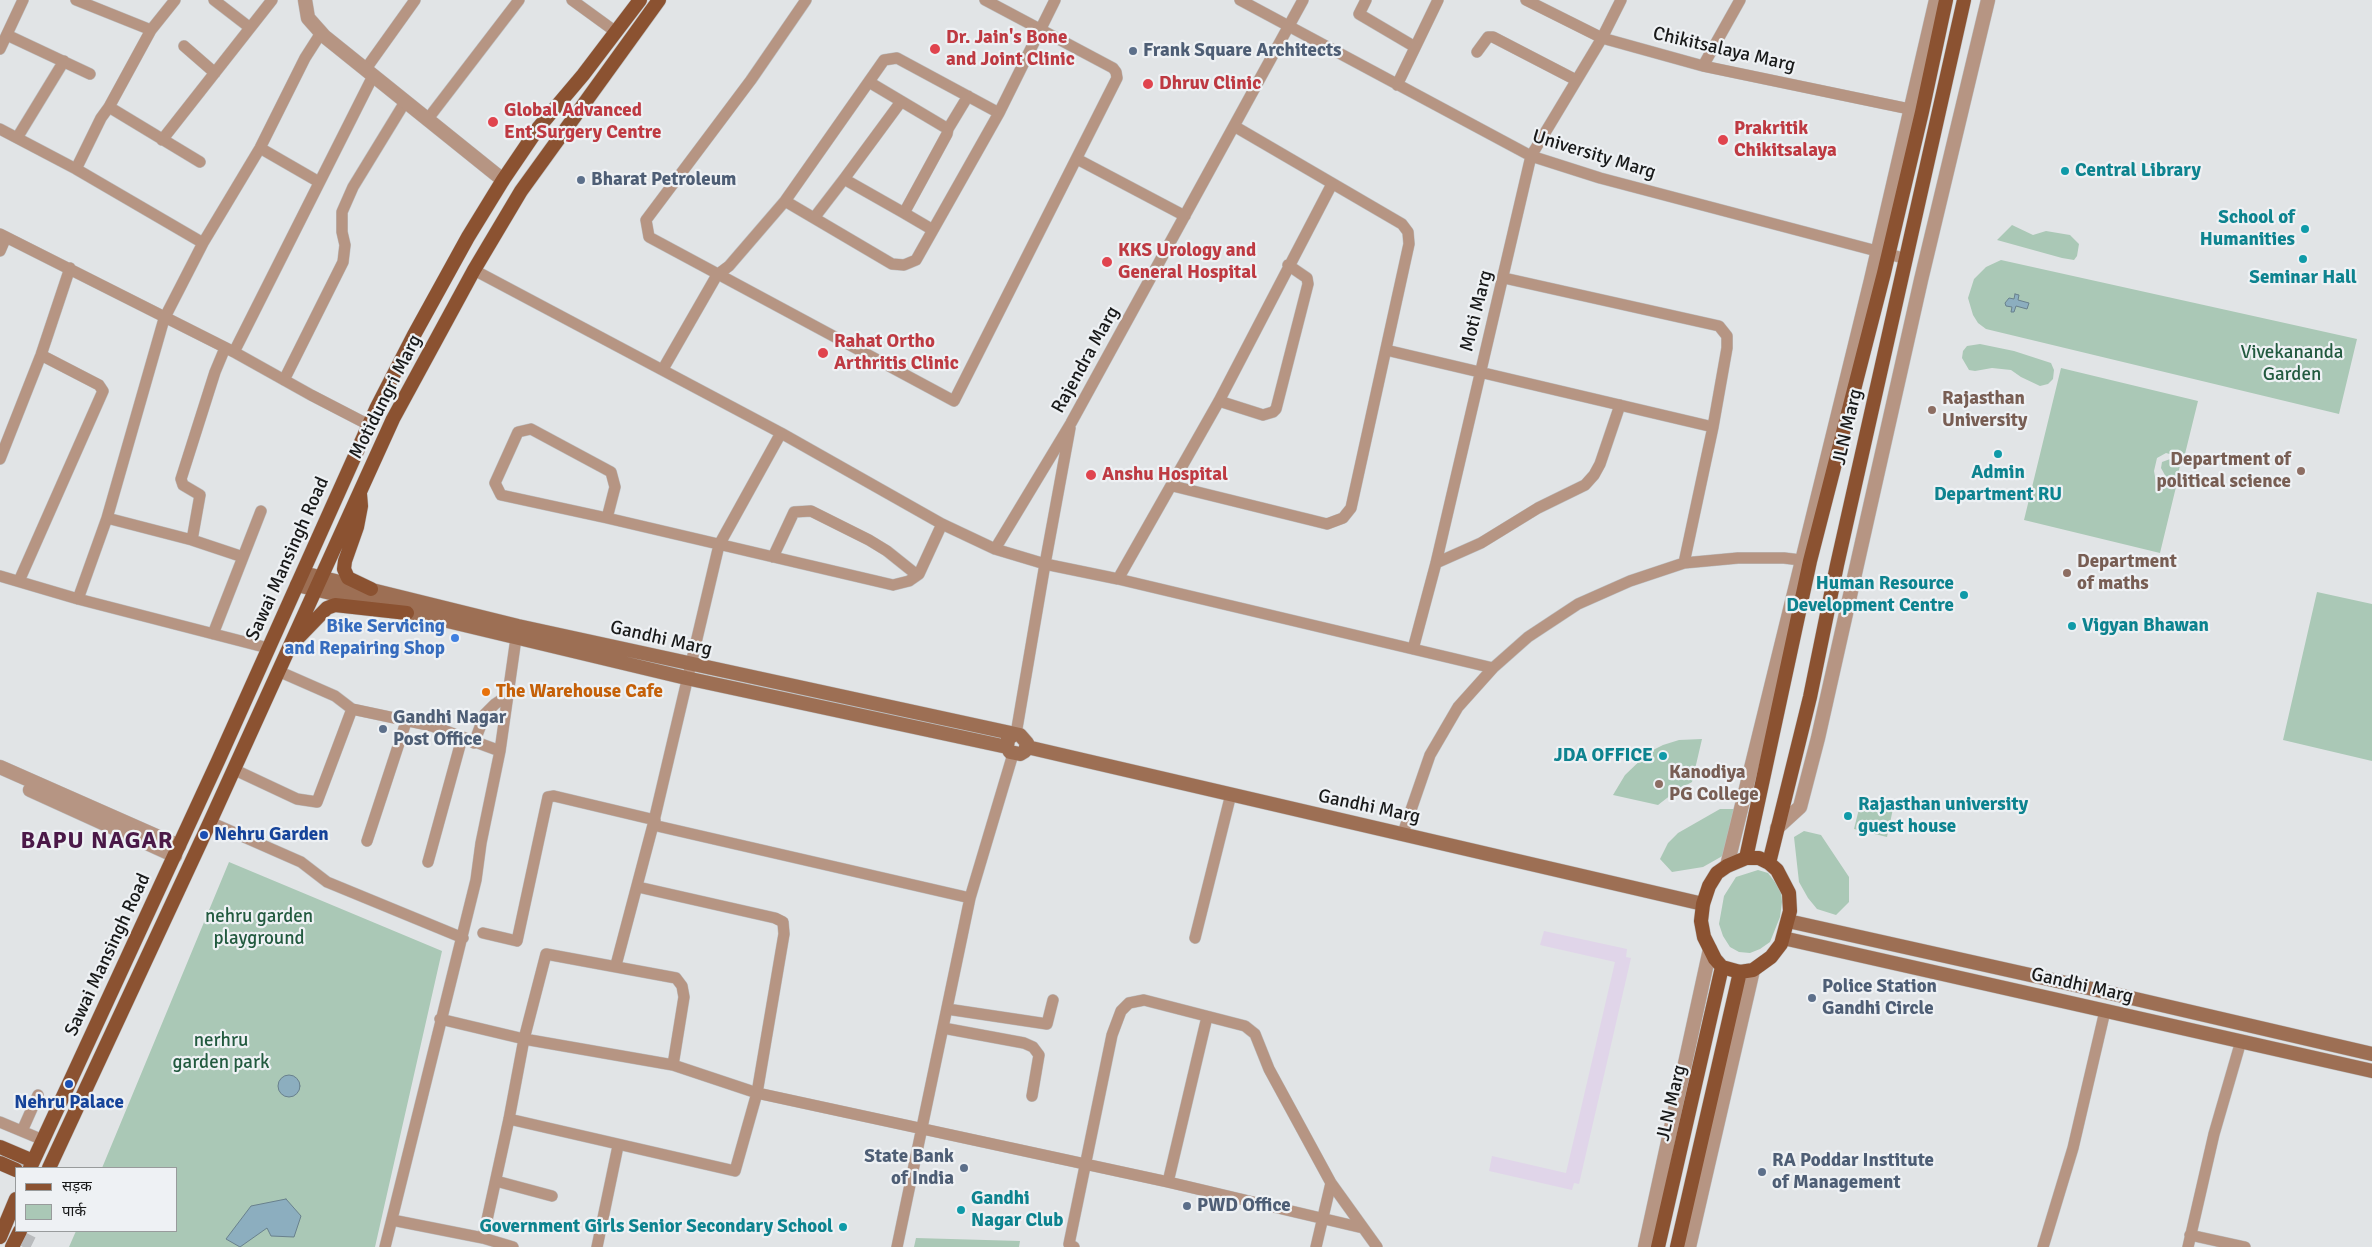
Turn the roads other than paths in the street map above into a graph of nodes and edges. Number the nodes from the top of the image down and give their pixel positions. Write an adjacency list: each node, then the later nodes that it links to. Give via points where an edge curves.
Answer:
1 (23, 0): 33 (street)
2 (76, 0): 26 (street)
3 (175, 0): 29 (street)
4 (214, 0): 28 (street)
5 (272, 0): 28 (street)
6 (305, 0): 32 (street, via 308,18)
7 (415, 0): 42 (street)
8 (519, 0): 53 (street)
9 (640, 0): 31 (main road, Sawai Mansingh Road)
10 (660, 0): 80 (main road, Motidungri Marg, via 521,190)
11 (806, 0): 81 (street, via 751,80 646,220 649,237)
12 (985, 0): 30 (street)
13 (1055, 0): 30 (street)
14 (1240, 0): 27 (street, University Marg)
15 (1303, 0): 27 (street, Rajendra Marg)
16 (1366, 0): 36 (street, via 1359,14)
17 (1438, 0): 36 (street)
18 (1526, 0): 34 (street, Chikitsalaya Marg)
19 (1621, 0): 34 (street, Moti Marg)
20 (1740, 0): 40 (street)
21 (1936, 0): 51 (street)
22 (1946, 0): 51 (main road, JLN Marg)
23 (1964, 0): 77 (main road, JLN Marg)
24 (1988, 0): 143 (street, via 1818,738 1800,807)
25 (574, 1): 31 (street)
26 (98, 4): 29 (street, via 136,26)
27 (1289, 26): 46 (street, University Marg); 54 (street, Rajendra Marg)
28 (249, 27): 41 (street)
29 (151, 30): 50 (street)
30 (1039, 30): 52 (street); 61 (street, via 1116,72 1116,83)
31 (616, 32): 65 (main road, Sawai Mansingh Road, via 539,127)
32 (321, 33): 42 (street); 59 (street)
33 (7, 34): 37 (street); 39 (street)
34 (1602, 38): 40 (street, Chikitsalaya Marg); 44 (street, Moti Marg)
35 (184, 46): 41 (street)
36 (1415, 47): 46 (street)
37 (0, 49)
38 (1477, 52): 44 (street, via 1488,37 1493,37)
39 (64, 61): 43 (street); 57 (street)
40 (1703, 66): 51 (street, Chikitsalaya Marg)
41 (215, 73): 58 (street)
42 (369, 73): 48 (street); 66 (street)
43 (90, 74)
44 (1576, 80): 60 (street, Moti Marg)
45 (869, 82): 47 (street, via 884,60 897,58); 49 (street); 68 (street)
46 (1397, 85): 60 (street, University Marg)
47 (968, 96): 52 (street); 56 (street)
48 (405, 102): 53 (street); 89 (street, via 353,187 342,212 343,262)
49 (900, 102): 56 (street); 64 (street)
50 (109, 107): 58 (street); 63 (street)
51 (1916, 110): 76 (main road, JLN Marg)
52 (999, 113): 72 (street)
53 (427, 120): 65 (street)
54 (1234, 126): 67 (street); 70 (street, Rajendra Marg)
55 (0, 129): 57 (street)
56 (948, 129): 69 (street)
57 (17, 138): 63 (street)
58 (162, 140): 62 (street)
59 (260, 148): 66 (street); 74 (street)
60 (1531, 156): 76 (street, University Marg, via 1600,178); 82 (street, Moti Marg)
61 (1077, 159): 70 (street); 81 (street, via 954,401)
62 (200, 162)
63 (76, 170): 74 (street)
64 (844, 179): 69 (street); 71 (street)
65 (503, 180): 93 (main road, Sawai Mansingh Road, via 441,286)
66 (319, 182): 84 (street)
67 (1332, 184): 78 (street); 85 (street, via 1402,224 1408,232 1409,244)
68 (785, 201): 71 (street); 81 (street, via 729,266)
69 (904, 213): 72 (street)
70 (1185, 216): 92 (street, Rajendra Marg)
71 (814, 218): 72 (street, via 892,264 904,265 916,260)
72 (933, 230)
73 (3, 235): 75 (street); 79 (street)
74 (203, 243): 83 (street)
75 (0, 250)
76 (1883, 253): 77 (street, University Marg); 108 (main road, JLN Marg)
77 (1907, 258): 143 (main road, JLN Marg, via 1810,697)
78 (1288, 265): 90 (street); 90 (street, via 1307,278 1308,284 1276,409 1264,415)
79 (70, 268): 83 (street); 86 (street)
80 (474, 270): 87 (street); 98 (main road, Motidungri Marg, via 393,419)
81 (717, 275): 87 (street)
82 (1504, 278): 88 (street, Moti Marg); 94 (street, via 1719,326 1728,336)
83 (164, 319): 84 (street); 100 (street)
84 (229, 350): 89 (street); 103 (street, via 215,372 181,478 183,485 200,495)
85 (1386, 350): 88 (street); 97 (street, via 1351,508 1343,518 1327,524)
86 (41, 355): 96 (street); 116 (street, via 99,385 103,391)
87 (663, 369): 95 (street)
88 (1480, 372): 91 (street); 109 (street, Moti Marg)
89 (284, 380): 93 (street)
90 (1219, 401): 97 (street)
91 (1620, 405): 94 (street); 109 (street, via 1600,464 1585,485 1538,508 1481,543)
92 (1071, 423): 105 (street, Rajendra Marg); 111 (street)
93 (369, 424): 114 (main road, Sawai Mansingh Road)
94 (1713, 427): 110 (street)
95 (781, 432): 102 (street); 104 (street)
96 (0, 459)
97 (1173, 486): 115 (street)
98 (360, 488): 117 (main road, Motidungri Marg); 118 (main road, via 359,520 344,572 348,578)
99 (261, 511): 106 (street)
100 (107, 518): 103 (street); 119 (street)
101 (607, 518): 101 (street, via 615,486 611,472 531,429 518,432 495,482 501,495); 104 (street)
102 (942, 524): 105 (street); 112 (street)
103 (192, 540): 106 (street)
104 (719, 545): 107 (street); 126 (street)
105 (995, 549): 111 (street)
106 (243, 557): 122 (street)
107 (773, 557): 112 (street, via 893,586); 112 (street, via 794,512 811,511 875,544)
108 (1806, 561): 110 (street, via 1738,558); 147 (main road, JLN Marg); 150 (street)
109 (1436, 563): 125 (street, Moti Marg)
110 (1684, 563): 127 (street, via 1630,581 1578,604 1528,637)
111 (1045, 564): 115 (street); 134 (street)
112 (917, 575)
113 (0, 576): 116 (street)
114 (300, 579): 117 (main road); 124 (main road, Sawai Mansingh Road)
115 (1118, 579): 125 (street)
116 (19, 581): 119 (street)
117 (319, 584): 118 (main road, Gandhi Marg); 120 (main road); 123 (main road, Motidungri Marg)
118 (371, 589): 121 (main road, Gandhi Marg)
119 (78, 599): 122 (street)
120 (407, 612): 121 (main road); 123 (main road, via 335,605 327,608)
121 (517, 632): 126 (main road, Gandhi Marg); 129 (main road); 130 (street)
122 (213, 634): 124 (street)
123 (290, 645): 128 (main road, Motidungri Marg)
124 (268, 648): 146 (main road, Sawai Mansingh Road)
125 (1413, 649): 127 (street)
126 (690, 664): 129 (street); 134 (main road, Gandhi Marg)
127 (1493, 668): 144 (street, via 1458,708 1430,755)
128 (278, 671): 131 (street, via 335,696); 138 (main road, Motidungri Marg)
129 (686, 678): 134 (main road); 142 (street)
130 (507, 696): 135 (street, via 485,714); 136 (street)
131 (352, 709): 132 (street); 138 (street, via 317,802 297,799)
132 (406, 722): 133 (street, via 432,726); 145 (street)
133 (462, 738): 135 (street); 148 (street)
134 (1012, 742): 140 (main road, Gandhi Marg, via 1020,754 1027,748); 152 (street)
135 (474, 743): 136 (street)
136 (500, 751): 156 (street)
137 (0, 767): 146 (street)
138 (233, 770): 141 (main road, Motidungri Marg)
139 (0, 776): 146 (street)
140 (1231, 794): 144 (main road, Gandhi Marg, via 1364,827); 157 (street)
141 (210, 822): 156 (street, via 301,862 327,882); 187 (main road, Motidungri Marg)
142 (654, 822): 151 (street); 152 (street); 155 (street, via 548,797 517,941)
143 (1777, 828): 149 (main road, JLN Marg)
144 (1403, 833): 153 (main road, Gandhi Marg)
145 (367, 841)
146 (177, 851): 181 (main road, Sawai Mansingh Road)
147 (1746, 858): 149 (main road, via 1759,858); 150 (main road)
148 (428, 862)
149 (1769, 863): 154 (main road, via 1784,880 1789,893)
150 (1727, 866): 153 (main road, via 1709,886)
151 (638, 887): 160 (street); 174 (street, via 783,922 784,934)
152 (970, 898): 164 (street)
153 (1703, 904): 159 (main road, via 1701,921)
154 (1788, 921): 158 (main road); 171 (main road, Gandhi Marg)
155 (483, 933)
156 (463, 938): 167 (street)
157 (1195, 938)
158 (1783, 938): 162 (main road, via 1771,957); 165 (main road, Gandhi Marg)
159 (1710, 949): 161 (main road); 209 (street)
160 (616, 965): 169 (street, via 546,954); 172 (street, via 676,978 682,986 684,997)
161 (1722, 967): 162 (main road); 210 (main road, JLN Marg)
162 (1747, 971): 211 (main road, JLN Marg); 212 (street)
163 (1053, 1000): 164 (street, via 1047,1024)
164 (947, 1009): 168 (street)
165 (2105, 1010): 170 (main road, Gandhi Marg); 213 (street, via 2073,1148)
166 (1207, 1017): 185 (street, via 1144,1000 1129,1003 1121,1011 1112,1035); 190 (street); 191 (street, via 1245,1026 1256,1034 1270,1069)
167 (440, 1019): 169 (street); 195 (street)
168 (943, 1028): 176 (street, via 1033,1047 1039,1056); 179 (street)
169 (524, 1038): 172 (street); 177 (street)
170 (2242, 1041): 173 (main road, Gandhi Marg); 198 (street, via 2214,1134)
171 (2372, 1054)
172 (673, 1065): 174 (street)
173 (2372, 1071)
174 (757, 1093): 179 (street); 182 (street, via 735,1171)
175 (38, 1095): 180 (street)
176 (1032, 1096)
177 (509, 1120): 182 (street); 189 (street)
178 (0, 1122): 180 (street)
179 (922, 1129): 185 (street); 205 (street)
180 (22, 1131): 181 (street)
181 (43, 1140): 186 (main road, Sawai Mansingh Road)
182 (618, 1146): 204 (street)
183 (0, 1147): 186 (main road)
184 (0, 1163): 188 (main road)
185 (1086, 1164): 190 (street); 206 (street, via 1069,1244)
186 (31, 1165)
187 (49, 1167)
188 (15, 1170)
189 (496, 1181): 192 (street); 200 (street)
190 (1168, 1182): 194 (street)
191 (1331, 1183): 194 (street); 196 (street)
192 (552, 1196)
193 (15, 1201): 199 (main road)
194 (1323, 1219): 196 (street); 207 (street)
195 (392, 1220): 200 (street); 202 (street)
196 (1363, 1228): 208 (street)
197 (20, 1232): 201 (main road)
198 (2190, 1235): 214 (street); 215 (street)
199 (0, 1237)
200 (483, 1238): 203 (street)
201 (12, 1247)
202 (385, 1247)
203 (513, 1247)
204 (598, 1247)
205 (897, 1247)
206 (1074, 1247)
207 (1316, 1247)
208 (1377, 1247)
209 (1645, 1247)
210 (1658, 1247)
211 (1677, 1247)
212 (1690, 1247)
213 (2043, 1247)
214 (2188, 1247)
215 (2246, 1247)

